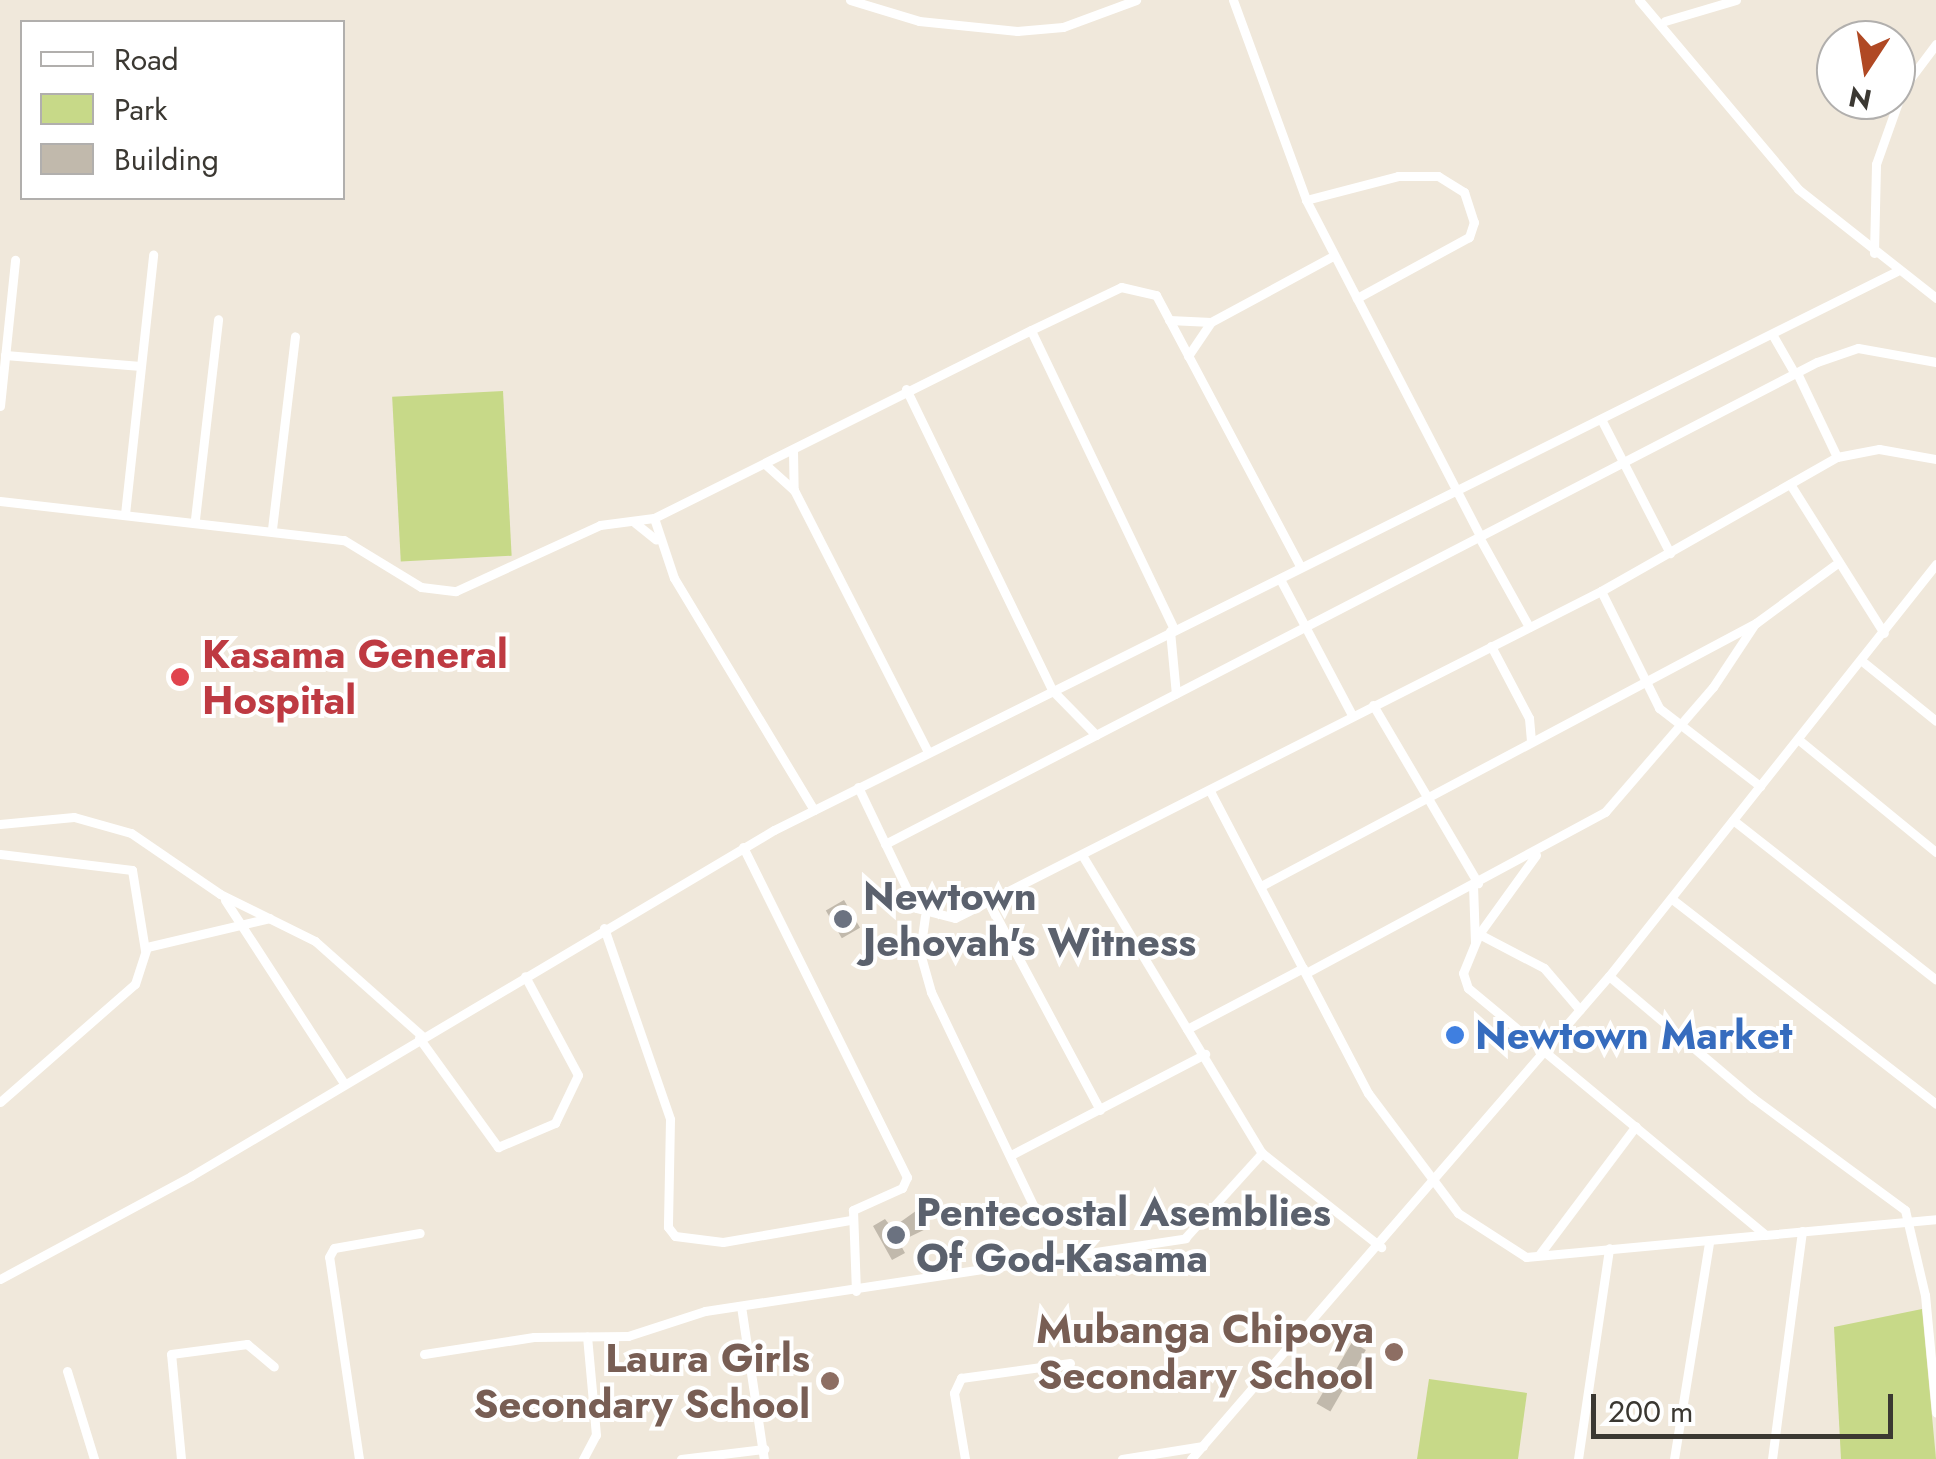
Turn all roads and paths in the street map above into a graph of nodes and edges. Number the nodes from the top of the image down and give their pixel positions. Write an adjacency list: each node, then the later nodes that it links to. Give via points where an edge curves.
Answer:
1 (850, 0): 2 (street, via 919,21 1016,31 1063,27)
2 (1136, 0)
3 (1233, 0): 8 (street)
4 (1640, 0): 6 (street)
5 (1736, 0): 6 (street)
6 (1665, 21): 9 (street, via 1762,149)
7 (1936, 44): 9 (street, via 1904,88 1876,164)
8 (1306, 200): 11 (street); 14 (street, via 1398,176 1438,176 1464,192 1474,222 1469,237)
9 (1874, 253): 13 (street)
10 (153, 255): 25 (street)
11 (1334, 256): 14 (street); 18 (street)
12 (15, 260): 22 (street)
13 (1896, 271): 15 (street); 20 (street)
14 (1356, 298): 37 (street)
15 (1936, 298)
16 (218, 319): 41 (street)
17 (1169, 320): 18 (street); 19 (street, via 1156,296 1128,286); 23 (street)
18 (1211, 322): 23 (street)
19 (1030, 330): 27 (street); 57 (street)
20 (1772, 334): 26 (street); 29 (street)
21 (295, 336): 43 (street)
22 (3, 355): 25 (street); 28 (street)
23 (1188, 356): 49 (street)
24 (1936, 362): 26 (street, via 1848,348)
25 (142, 366): 39 (street)
26 (1796, 374): 31 (street); 33 (street)
27 (906, 389): 30 (street); 62 (street)
28 (0, 406)
29 (1601, 419): 33 (street); 37 (street)
30 (792, 451): 34 (street); 36 (street)
31 (1837, 457): 32 (street, via 1879,449); 35 (street)
32 (1936, 459)
33 (1622, 464): 44 (street); 46 (street)
34 (766, 465): 36 (street); 40 (street)
35 (1790, 484): 46 (street); 48 (street)
36 (794, 490): 71 (street)
37 (1456, 490): 44 (street); 49 (street)
38 (0, 501): 39 (street)
39 (126, 514): 41 (street)
40 (654, 518): 42 (street); 45 (street)
41 (195, 519): 43 (street)
42 (634, 522): 43 (street, via 576,534 456,591 408,581 344,540); 45 (street)
43 (272, 529)
44 (1479, 537): 55 (street); 56 (street)
45 (656, 540): 76 (street)
46 (1670, 553): 52 (street)
47 (1936, 564): 51 (street)
48 (1835, 565): 54 (street); 58 (street)
49 (1300, 566): 50 (street)
50 (1280, 579): 55 (street); 57 (street)
51 (1925, 583): 53 (street); 58 (street)
52 (1601, 591): 56 (street); 61 (street)
53 (1936, 592)
54 (1756, 622): 61 (street); 67 (street)
55 (1308, 627): 63 (street); 65 (street)
56 (1529, 627): 59 (street)
57 (1172, 630): 62 (street); 63 (street)
58 (1884, 633): 60 (street)
59 (1491, 646): 64 (street); 70 (street, via 1525,708)
60 (1862, 661): 66 (street); 69 (street)
61 (1647, 680): 67 (street, via 1659,708); 70 (street)
62 (1052, 690): 68 (street); 71 (street)
63 (1176, 694): 68 (street)
64 (1373, 704): 65 (street); 75 (street)
65 (1352, 715): 74 (street)
66 (1936, 721)
67 (1680, 725): 72 (street); 84 (street, via 1621,798)
68 (1096, 735): 79 (street)
69 (1798, 740): 72 (street); 81 (street)
70 (1531, 742): 75 (street)
71 (927, 750): 73 (street)
72 (1760, 786): 77 (street)
73 (858, 787): 76 (street); 79 (street)
74 (1210, 791): 83 (street); 86 (street)
75 (1430, 797): 85 (street); 86 (street)
76 (814, 810): 80 (street)
77 (1733, 820): 88 (street); 100 (street)
78 (0, 824): 87 (street, via 53,816 107,823 145,840)
79 (885, 844): 90 (street)
80 (743, 846): 93 (street); 116 (street, via 907,1177 902,1188 858,1204)
81 (1936, 852)
82 (0, 854): 96 (street, via 132,870)
83 (1082, 855): 89 (street); 102 (street)
84 (1536, 855): 85 (street); 94 (street)
85 (1475, 884): 95 (street); 97 (street)
86 (1261, 886): 97 (street)
87 (220, 894): 91 (street); 92 (street)
88 (1672, 899): 99 (street); 108 (street)
89 (988, 901): 90 (street, via 955,918); 109 (street)
90 (925, 916): 112 (street, via 920,952 931,992)
91 (270, 918): 92 (street); 103 (street, via 315,941)
92 (246, 924): 96 (street, via 169,937); 106 (street, via 289,1008)
93 (604, 928): 98 (street); 116 (street, via 670,1119 668,1227 675,1236 723,1242)
94 (1479, 934): 95 (street); 101 (street, via 1544,968)
95 (1475, 946): 104 (street, via 1464,982)
96 (145, 950): 107 (street, via 140,976 124,995)
97 (1305, 971): 102 (street); 113 (street, via 1368,1094)
98 (524, 976): 103 (street); 103 (street, via 578,1075 556,1123 498,1147)
99 (1610, 976): 101 (street); 117 (street, via 1837,1163 1874,1180)
100 (1936, 980)
101 (1580, 1010): 104 (street)
102 (1187, 1029): 105 (street)
103 (421, 1037): 106 (street)
104 (1545, 1052): 110 (street); 113 (street)
105 (1205, 1054): 109 (street); 111 (street)
106 (344, 1084): 125 (street)
107 (0, 1102)
108 (1936, 1104)
109 (1100, 1110): 112 (street)
110 (1636, 1126): 120 (street); 124 (street)
111 (1262, 1154): 122 (street); 126 (street, via 1185,1238)
112 (1012, 1155): 114 (street)
113 (1436, 1180): 122 (street); 124 (street, via 1458,1212 1514,1254)
114 (1034, 1207)
115 (1936, 1219): 117 (street)
116 (851, 1220): 126 (street)
117 (1914, 1221): 118 (street); 133 (street)
118 (1802, 1231): 120 (street); 146 (street)
119 (420, 1233): 138 (street, via 358,1242 329,1257)
120 (1765, 1235): 121 (street)
121 (1710, 1243): 123 (street); 145 (street)
122 (1381, 1246): 134 (street)
123 (1609, 1248): 124 (street); 144 (street)
124 (1538, 1255)
125 (0, 1279)
126 (856, 1291): 127 (street)
127 (741, 1306): 128 (street, via 628,1336); 135 (street)
128 (588, 1336): 129 (street); 139 (street, via 596,1435)
129 (424, 1354)
130 (1070, 1364): 141 (street, via 962,1378 954,1393)
131 (274, 1367): 137 (street, via 247,1344 171,1354)
132 (67, 1370): 136 (street)
133 (1936, 1412)
134 (1205, 1445): 142 (street); 143 (street)
135 (764, 1454): 140 (street)
136 (94, 1459)
137 (181, 1459)
138 (359, 1459)
139 (582, 1459)
140 (680, 1459)
141 (965, 1459)
142 (1122, 1459)
143 (1191, 1459)
144 (1578, 1459)
145 (1674, 1459)
146 (1772, 1459)

